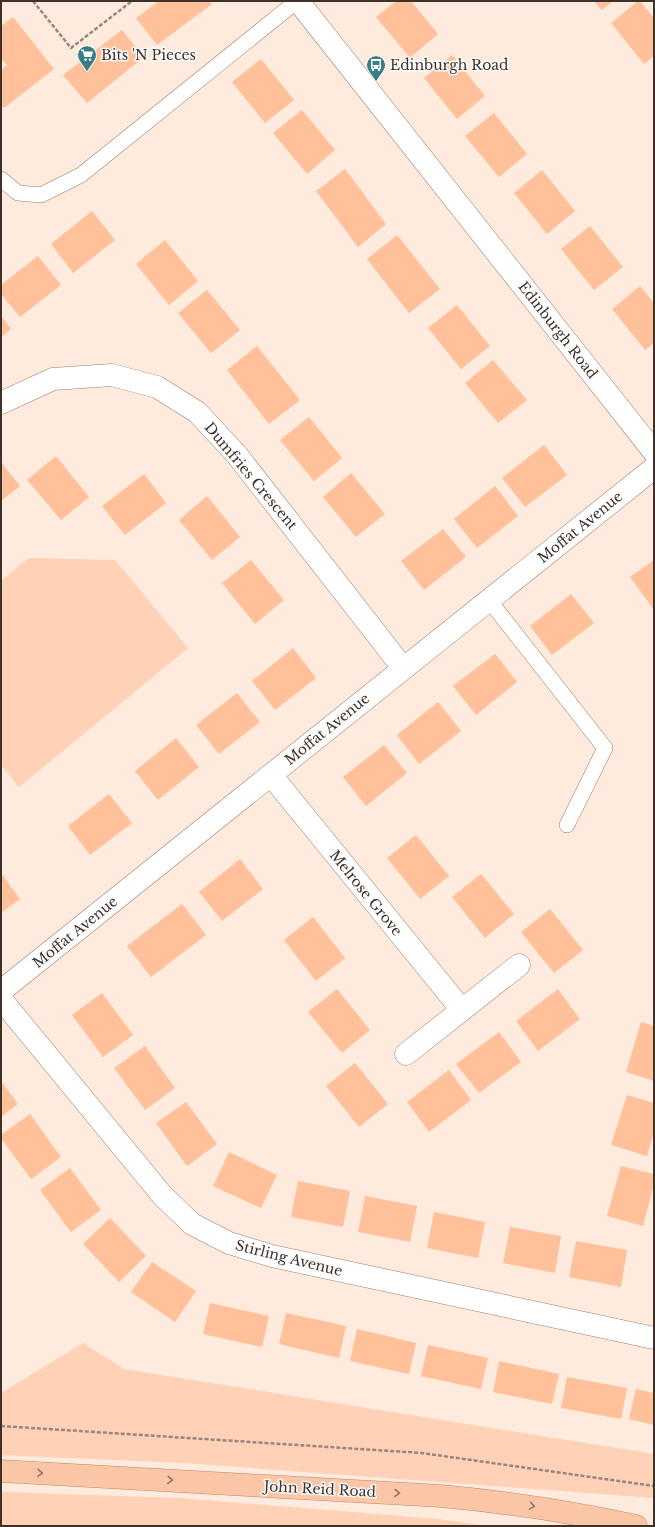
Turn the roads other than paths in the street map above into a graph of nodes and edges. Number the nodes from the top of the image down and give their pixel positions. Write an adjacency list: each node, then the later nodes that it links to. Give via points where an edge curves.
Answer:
1 (298, 1): 2 (lane, Edinburgh Road, via 81,175 41,195 18,193); 4 (street, Edinburgh Road)
2 (1, 179)
3 (1, 403): 7 (street, Dumfries Crescent, via 53,380 112,375 157,387 197,412 237,454)
4 (654, 452)
5 (654, 468): 6 (street, Moffat Avenue)
6 (489, 600): 7 (street, Moffat Avenue); 9 (lane, via 604,748)
7 (403, 668): 8 (street, Moffat Avenue)
8 (270, 775): 11 (street, Moffat Avenue); 13 (street, Melrose Grove)
9 (567, 825)
10 (519, 965): 13 (street)
11 (1, 991)
12 (1, 999): 15 (street, Stirling Avenue, via 162,1195 192,1224 230,1243 272,1256)
13 (462, 1010): 14 (street)
14 (406, 1054)
15 (654, 1338)
16 (1, 1471): 17 (highway, John Reid Road, one-way to 17, via 441,1496 572,1512)
17 (636, 1526)

